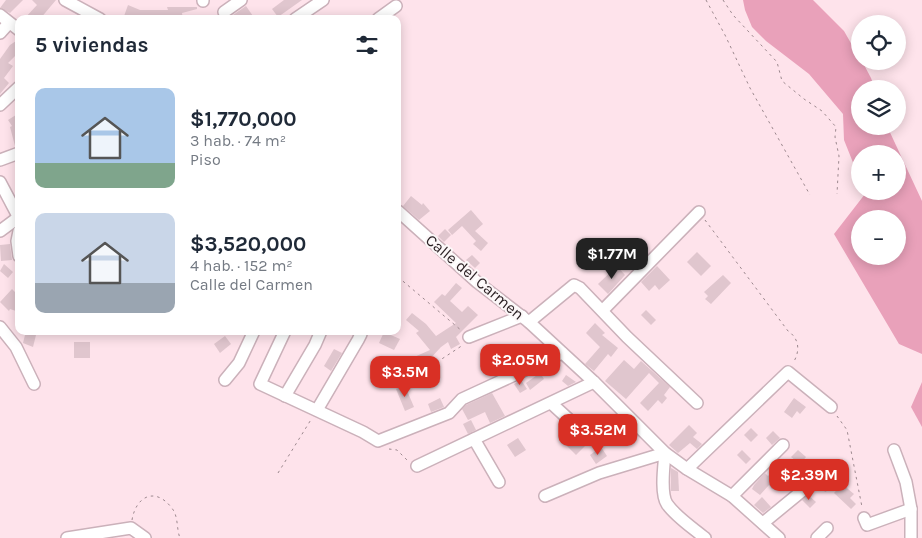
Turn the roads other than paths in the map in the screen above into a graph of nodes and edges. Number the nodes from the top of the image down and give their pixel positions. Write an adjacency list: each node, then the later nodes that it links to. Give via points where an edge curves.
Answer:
1 (66, 0): 7 (street)
2 (224, 0): 8 (street)
3 (241, 0): 8 (street)
4 (323, 0): 9 (street)
5 (396, 6): 10 (street)
6 (0, 15): 11 (street)
7 (93, 15)
8 (224, 15)
9 (301, 15)
10 (384, 15)
11 (14, 26): 12 (street)
12 (0, 33)
13 (15, 91): 14 (street)
14 (0, 105)
15 (15, 154): 16 (street)
16 (0, 160)
17 (0, 182): 18 (street)
18 (15, 207)
19 (699, 212): 23 (street)
20 (401, 214): 24 (street, Calle del Carmen, via 477,282)
21 (15, 215): 22 (street)
22 (0, 231)
23 (603, 310): 24 (street, via 574,285); 37 (street)
24 (526, 319): 30 (street, via 516,317 513,321); 31 (street, Calle del Carmen)
25 (0, 327): 34 (street, via 16,347)
26 (252, 335): 32 (street, via 239,363)
27 (283, 335): 35 (street, via 260,384)
28 (319, 335): 35 (street)
29 (360, 335): 39 (street)
30 (469, 337)
31 (562, 353): 33 (street, Calle del Carmen); 39 (street, via 462,399 449,413 378,441)
32 (225, 380)
33 (594, 382): 36 (street); 44 (street, Calle del Carmen)
34 (34, 384)
35 (285, 396): 39 (street)
36 (551, 403): 40 (street); 41 (street)
37 (697, 403)
38 (831, 407): 46 (street, via 788,372)
39 (317, 410)
40 (588, 437)
41 (474, 439): 45 (street); 47 (street)
42 (783, 445): 50 (street)
43 (894, 450): 51 (street, via 906,482)
44 (665, 454): 46 (street, Calle del Carmen); 49 (street, via 600,473); 57 (street, via 666,503)
45 (417, 466)
46 (687, 469): 50 (street, Calle del Carmen)
47 (499, 482)
48 (802, 491): 53 (street)
49 (545, 496)
50 (732, 496): 53 (street, Calle del Carmen)
51 (911, 509): 52 (street, via 867,525); 60 (street)
52 (864, 518)
53 (763, 523): 58 (street, Calle del Carmen)
54 (827, 528): 59 (street)
55 (67, 538): 56 (street, via 131,528)
56 (145, 538)
57 (705, 538)
58 (780, 538)
59 (817, 538)
60 (911, 538)

